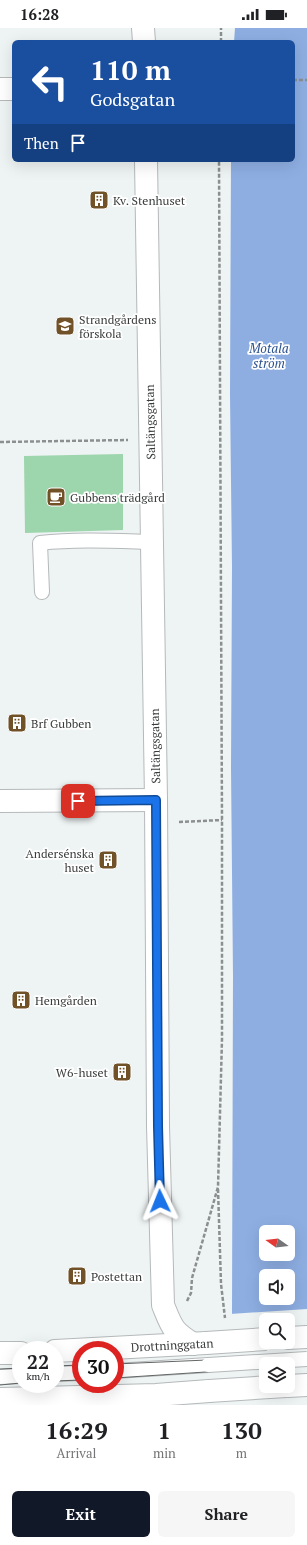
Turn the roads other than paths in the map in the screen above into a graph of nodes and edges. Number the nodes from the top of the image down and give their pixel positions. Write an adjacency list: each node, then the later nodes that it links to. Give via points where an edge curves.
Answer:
1 (144, 28): 2 (street)
2 (144, 40)
3 (12, 88): 4 (street)
4 (0, 89)
5 (146, 162): 6 (street, Saltängsgatan)
6 (152, 542): 7 (lane, via 40,544); 8 (street, Saltängsgatan)
7 (42, 592)
8 (156, 800): 9 (street); 13 (street, Saltängsgatan, via 158,1126 163,1305 170,1323 178,1334)
9 (0, 801)
10 (307, 1337): 11 (street)
11 (295, 1338)
12 (259, 1339): 13 (street, Drottninggatan, bridge)
13 (200, 1343): 14 (street, Drottninggatan)
14 (64, 1351)
15 (12, 1353): 16 (street)
16 (0, 1354)
17 (307, 1359): 18 (lane, Drottninggatan, bridge)
18 (124, 1370)
19 (12, 1376): 20 (lane)
20 (0, 1377)
21 (307, 1385): 22 (street)
22 (295, 1386)
23 (259, 1388): 24 (street, bridge, via 156,1395)
24 (0, 1399)

